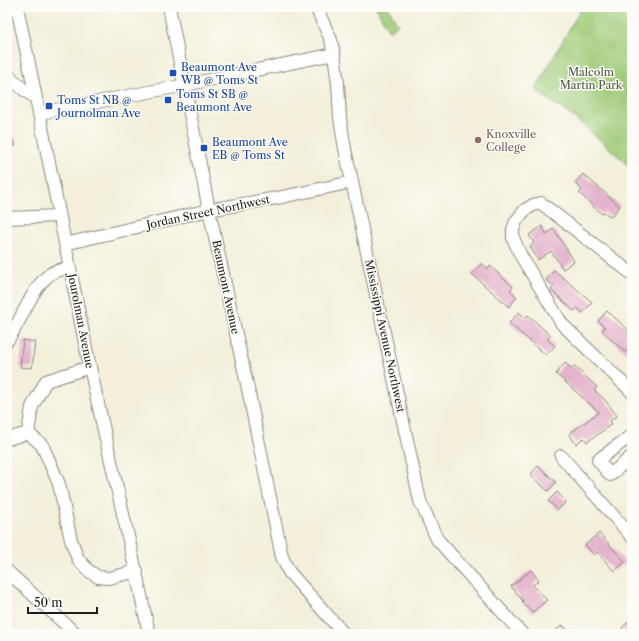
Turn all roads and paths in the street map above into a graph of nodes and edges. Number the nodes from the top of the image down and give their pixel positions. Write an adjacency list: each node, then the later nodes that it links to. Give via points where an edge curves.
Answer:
1 (17, 7): 7 (street, Jourolman Avenue)
2 (169, 7): 6 (street, Beaumont Avenue)
3 (316, 7): 4 (street, Mississippi Avenue Northwest, via 331,40)
4 (334, 54): 6 (street); 9 (street, Mississippi Avenue Northwest, via 340,118)
5 (7, 74): 7 (street)
6 (185, 85): 8 (street); 10 (street, Beaumont Avenue)
7 (36, 98): 8 (street, Jourolman Avenue)
8 (40, 113): 11 (street, Jourolman Avenue)
9 (352, 182): 10 (street, Jordan Street Northwest); 30 (street, Mississippi Avenue Northwest, via 420,501 437,539)
10 (209, 210): 13 (street, Jordan Street Northwest); 29 (street, Beaumont Avenue, via 282,558 289,572)
11 (59, 216): 12 (street); 13 (street, Jourolman Avenue)
12 (7, 218)
13 (65, 244): 14 (street, Jourolman Avenue)
14 (70, 268): 16 (street, via 50,274 37,288); 17 (street, Jourolman Avenue)
15 (632, 274): 18 (street, via 542,203 525,210 516,221 513,238 520,256 562,324)
16 (7, 341)
17 (90, 367): 19 (street, via 46,381 32,407); 26 (street, Jourolman Avenue)
18 (632, 392)
19 (28, 433): 21 (street); 26 (street, via 42,445 56,477 78,559 98,577 109,578)
20 (632, 435): 23 (street, via 598,460 610,475)
21 (7, 439)
22 (561, 456): 24 (street)
23 (632, 456)
24 (632, 537)
25 (7, 570): 27 (street)
26 (137, 571): 28 (street, Jourolman Avenue)
27 (76, 634)
28 (149, 634)
29 (344, 634)
30 (522, 634)

